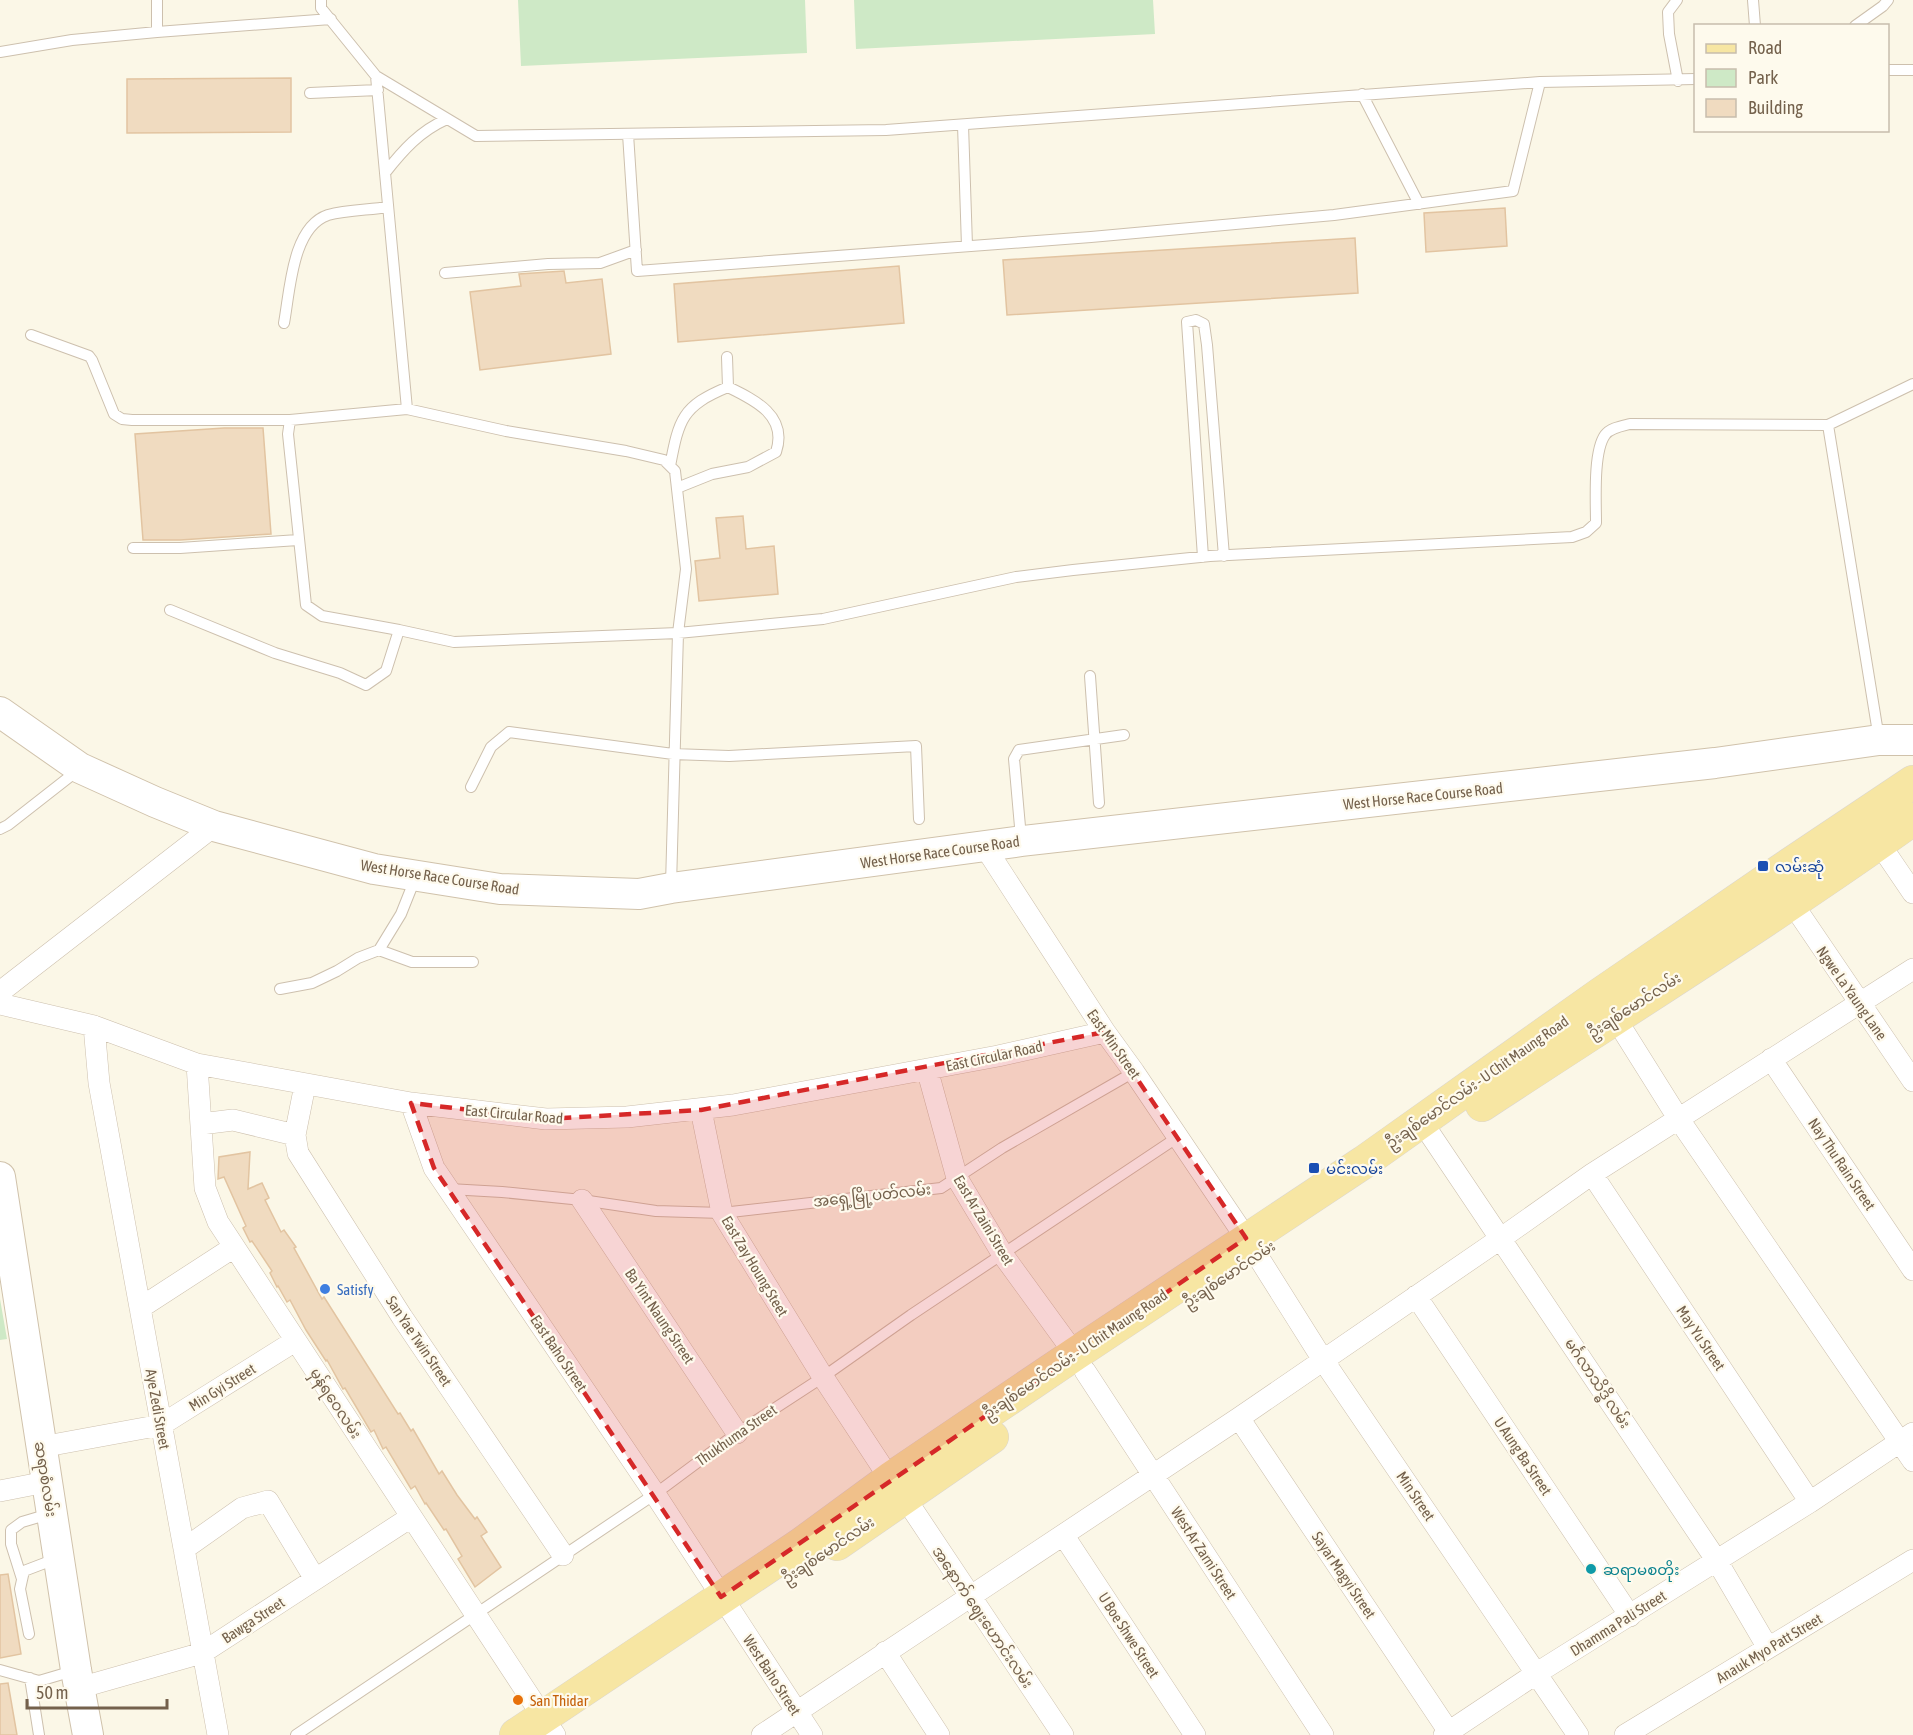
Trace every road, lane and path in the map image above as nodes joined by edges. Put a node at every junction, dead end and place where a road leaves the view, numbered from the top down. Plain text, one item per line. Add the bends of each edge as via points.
1 (157, 0) edge
2 (321, 0) edge
3 (1677, 0) edge
4 (1753, 0) edge
5 (1888, 0) edge
6 (330, 19) junction
7 (1755, 24) edge
8 (1858, 24) edge
9 (157, 32) junction
10 (0, 52) edge
11 (1889, 70) edge
12 (1913, 70) edge
13 (376, 76) junction
14 (1694, 79) edge
15 (1678, 81) junction
16 (1540, 82) junction
17 (378, 90) junction
18 (310, 93) dead end
19 (1362, 94) junction
20 (447, 119) junction
21 (963, 125) junction
22 (628, 134) junction
23 (385, 172) junction
24 (1419, 204) junction
25 (388, 207) junction
26 (967, 246) junction
27 (636, 250) junction
28 (445, 273) dead end
29 (284, 323) dead end
30 (31, 335) dead end
31 (727, 357) dead end
32 (1913, 384) edge
33 (728, 387) junction
34 (407, 409) junction
35 (290, 420) junction
36 (1828, 426) junction
37 (670, 466) junction
38 (677, 488) junction
39 (298, 540) junction
40 (133, 548) dead end
41 (1224, 556) junction
42 (1203, 557) junction
43 (170, 610) dead end
44 (399, 630) junction
45 (678, 633) junction
46 (1090, 676) dead end
47 (6, 726) edge
48 (1124, 735) dead end
49 (1094, 738) junction
50 (1879, 740) junction
51 (1913, 740) edge
52 (674, 754) junction
53 (80, 768) junction
54 (1913, 782) edge
55 (471, 787) dead end
56 (1099, 803) dead end
57 (919, 819) dead end
58 (1913, 819) edge
59 (214, 826) junction
60 (0, 829) edge
61 (1022, 841) junction
62 (1879, 843) junction
63 (985, 847) junction
64 (416, 876) junction
65 (671, 888) junction
66 (1913, 892) edge
67 (1792, 903) junction
68 (379, 950) junction
69 (473, 962) dead end
70 (1913, 969) edge
71 (280, 989) dead end
72 (0, 992) edge
73 (1860, 1003) junction
74 (0, 1004) edge
75 (1607, 1006) junction
76 (94, 1026) junction
77 (1105, 1032) junction
78 (1771, 1059) junction
79 (197, 1064) junction
80 (927, 1070) junction
81 (1134, 1072) junction
82 (1913, 1082) edge
83 (305, 1085) junction
84 (411, 1103) junction
85 (701, 1110) junction
86 (1678, 1118) junction
87 (201, 1124) junction
88 (1427, 1130) junction
89 (295, 1135) junction
90 (1178, 1137) junction
91 (1592, 1174) junction
92 (0, 1177) edge
93 (957, 1178) junction
94 (448, 1189) junction
95 (582, 1200) junction
96 (722, 1213) junction
97 (4, 1222) edge
98 (1500, 1239) junction
99 (234, 1247) junction
100 (1252, 1247) junction
101 (1003, 1255) junction
102 (1913, 1270) edge
103 (1416, 1296) junction
104 (140, 1308) junction
105 (295, 1341) junction
106 (1323, 1360) junction
107 (1080, 1363) junction
108 (823, 1377) junction
109 (1239, 1418) junction
110 (161, 1425) junction
111 (737, 1433) junction
112 (1906, 1437) edge
113 (41, 1447) junction
114 (1913, 1461) edge
115 (1153, 1475) junction
116 (46, 1482) junction
117 (897, 1489) junction
118 (0, 1491) edge
119 (655, 1494) junction
120 (1810, 1502) junction
121 (51, 1513) junction
122 (411, 1517) junction
123 (1064, 1536) junction
124 (184, 1549) junction
125 (562, 1555) junction
126 (58, 1558) junction
127 (1913, 1560) edge
128 (1717, 1561) junction
129 (22, 1579) junction
130 (315, 1580) junction
131 (969, 1596) junction
132 (727, 1605) junction
133 (475, 1615) junction
134 (1630, 1616) junction
135 (29, 1634) dead end
136 (1768, 1648) junction
137 (885, 1652) junction
138 (202, 1653) junction
139 (0, 1670) edge
140 (1537, 1673) junction
141 (30, 1678) junction
142 (78, 1679) junction
143 (796, 1711) junction
144 (550, 1730) edge
145 (1447, 1733) edge
146 (39, 1735) edge
147 (88, 1735) edge
148 (218, 1735) edge
149 (296, 1735) edge
150 (516, 1735) edge
151 (762, 1735) edge
152 (812, 1735) edge
153 (939, 1735) edge
154 (1063, 1735) edge
155 (1195, 1735) edge
156 (1323, 1735) edge
157 (1578, 1735) edge
158 (1625, 1735) edge

1 - 9 lane
2 - 6 lane via 321,8
3 - 15 lane via 1668,12
4 - 7 lane
5 - 8 lane
6 - 9 lane
6 - 13 lane
9 - 10 lane
11 - 12 lane
13 - 17 lane
13 - 20 lane
14 - 15 lane
15 - 16 lane
16 - 19 lane
16 - 24 lane via 1513,191
17 - 18 lane
17 - 23 lane
19 - 21 lane
19 - 24 lane
20 - 22 lane via 476,136
20 - 23 lane via 404,148
21 - 22 lane
21 - 26 lane
22 - 27 lane
23 - 25 lane
24 - 26 lane
25 - 29 lane via 327,216 309,228 299,245
25 - 34 lane
26 - 27 lane via 637,271
27 - 28 lane via 600,263
30 - 35 lane via 88,356 114,414 122,418
31 - 33 lane
32 - 36 lane
33 - 37 lane via 704,396 686,412 676,435
33 - 38 lane via 764,407 778,427 777,452 748,467 712,474
34 - 35 lane
34 - 37 lane via 506,431 626,450 664,460
35 - 39 lane
36 - 41 lane via 1630,424 1616,428 1606,433 1598,449 1596,523 1572,537
36 - 50 lane
37 - 38 lane via 675,471
38 - 45 lane via 686,569
39 - 40 lane
39 - 44 lane via 306,605 322,616
41 - 42 lane
41 - 42 lane via 1207,345 1204,324 1196,320 1187,322
42 - 45 lane via 1016,577 823,619
43 - 44 lane via 366,685 386,671
44 - 45 lane via 454,642
45 - 52 lane
46 - 49 lane
47 - 53 street, West Horse Race Course Road
48 - 49 lane
49 - 56 lane
49 - 61 lane via 1015,753
50 - 51 street, West Horse Race Course Road
50 - 61 street, West Horse Race Course Road via 1715,763
52 - 55 lane via 509,732 491,747
52 - 57 lane via 729,756 916,746
52 - 65 lane
53 - 59 street, West Horse Race Course Road
53 - 60 lane
54 - 75 main road
58 - 62 main road, ဦးချစ်မောင်လမ်း
59 - 64 street, West Horse Race Course Road via 374,869
59 - 72 street
61 - 63 street, West Horse Race Course Road
62 - 66 street
62 - 67 main road, ဦးချစ်မောင်လမ်း
63 - 65 street, West Horse Race Course Road
63 - 77 street, East Min Street
64 - 65 street, West Horse Race Course Road via 500,889 639,894
64 - 68 lane via 401,914
67 - 73 street, Ngwe La Yaung Lane
67 - 75 main road, ဦးချစ်မောင်လမ်း
68 - 69 lane via 412,962
68 - 71 lane via 312,983
70 - 73 street
73 - 78 street
73 - 82 street, Ngwe La Yaung Lane
74 - 76 street, East Circular Road
75 - 86 street
75 - 88 main road, ဦးချစ်မောင်လမ်း
76 - 79 street, East Circular Road
76 - 104 street, Aye Zedi Street via 99,1083
77 - 80 street, East Circular Road
77 - 81 street, East Min Street
78 - 86 street
78 - 102 street, Nay Thu Rain Street
79 - 83 street, East Circular Road
79 - 87 street, မှန်ရဝေလမ်း
80 - 85 street, East Circular Road
80 - 93 street, East Ar Zaini Street
81 - 90 street, East Min Street
81 - 93 lane, အရှေ့မြို့ပတ်လမ်း
83 - 84 street, East Circular Road
83 - 89 street, San Yae Twin Street
84 - 85 street, East Circular Road via 546,1119
84 - 94 street, East Baho Street via 434,1168
85 - 96 street, East Zay Houng Steet
86 - 91 street
86 - 112 street
87 - 89 street via 233,1120
87 - 99 street, မှန်ရဝေလမ်း via 205,1188 218,1222
88 - 98 street, မင်္ဂလာသိဒ္ဓိ လမ်း
88 - 100 main road, ဦးချစ်မောင်လမ်း
89 - 125 street, San Yae Twin Street via 298,1153 371,1269
90 - 100 street, East Min Street
90 - 101 lane, Thukhuma Street
91 - 98 street
91 - 120 street, May Yu Street
92 - 97 street, ဆရာစံလမ်း
93 - 96 lane, အရှေ့မြို့ပတ်လမ်း via 941,1188
93 - 101 street, East Ar Zaini Street
94 - 95 lane, အရှေ့မြို့ပတ်လမ်း
94 - 119 street, East Baho Street
95 - 96 lane, အရှေ့မြို့ပတ်လမ်း via 656,1211
95 - 111 street, Ba Yint Naung Street
96 - 108 street, East Zay Houng Steet
97 - 113 street, ဆရာစံလမ်း
98 - 103 street
98 - 128 street, မင်္ဂလာသိဒ္ဓိ လမ်း
99 - 104 street
99 - 105 street, မှန်ရဝေလမ်း
100 - 106 street, Min Street
100 - 107 main road, ဦးချစ်မောင်လမ်း
101 - 107 street, East Ar Zaini Street
101 - 108 lane, Thukhuma Street
103 - 106 street
103 - 134 street, U Aung Ba Street
104 - 110 street, Aye Zedi Street
105 - 110 street, Min Gyi Street
105 - 122 street, မှန်ရဝေလမ်း
106 - 109 street
106 - 140 street, Min Street
107 - 115 street, West Ar Zarni Street
107 - 117 main road, ဦးချစ်မောင်လမ်း
108 - 111 lane, Thukhuma Street
108 - 117 street, East Zay Houng Steet
109 - 115 street
109 - 145 street, Sayar Magyi Street
110 - 113 street, Min Gyi Street
110 - 124 street, Aye Zedi Street
111 - 119 lane, Thukhuma Street
112 - 114 street
112 - 120 street, Dhamma Pali Street
113 - 116 street, ဆရာစံလမ်း
115 - 123 street
115 - 156 street, West Ar Zarni Street
116 - 118 street
116 - 121 street, ဆရာစံလမ်း
117 - 131 street, အနောက် ဈေးဟောင်းလမ်း
117 - 132 main road, ဦးချစ်မောင်လမ်း
119 - 125 lane, Thukhuma Street
119 - 132 street, East Baho Street
120 - 128 street, Dhamma Pali Street
121 - 126 street, ဆရာစံလမ်း
121 - 129 lane via 22,1522 11,1530 11,1544
122 - 130 street, Bawga Street
122 - 133 street, မှန်ရဝေလမ်း
123 - 131 street
123 - 155 street, U Boe Shwe Street
124 - 130 street via 242,1508 268,1502
124 - 138 street, Aye Zedi Street
125 - 133 lane, Thukhuma Street
126 - 129 lane via 24,1571
126 - 142 street, ဆရာစံလမ်း
127 - 136 street, Anauk Myo Patt Street
128 - 134 street, Dhamma Pali Street
128 - 136 street, မင်္ဂလာသိဒ္ဓိ လမ်း
129 - 135 lane via 20,1589
130 - 138 street, Bawga Street
131 - 137 street
131 - 154 street, အနောက် ဈေးဟောင်းလမ်း
132 - 143 street, West Baho Street
132 - 144 main road, ဦးချစ်မောင်လမ်း
133 - 144 street, မှန်ရဝေလမ်း
133 - 149 lane, Thukhuma Street
134 - 140 street, Dhamma Pali Street
136 - 158 street, Anauk Myo Patt Street
137 - 143 street
137 - 153 street
138 - 142 street, Bawga Street
138 - 148 street, Aye Zedi Street
139 - 141 lane
140 - 145 street, Dhamma Pali Street
140 - 157 street, Min Street
141 - 142 lane
141 - 146 lane
142 - 147 street, ဆရာစံလမ်း
143 - 151 street
143 - 152 street, West Baho Street
144 - 150 main road, ဦးချစ်မောင်လမ်း

